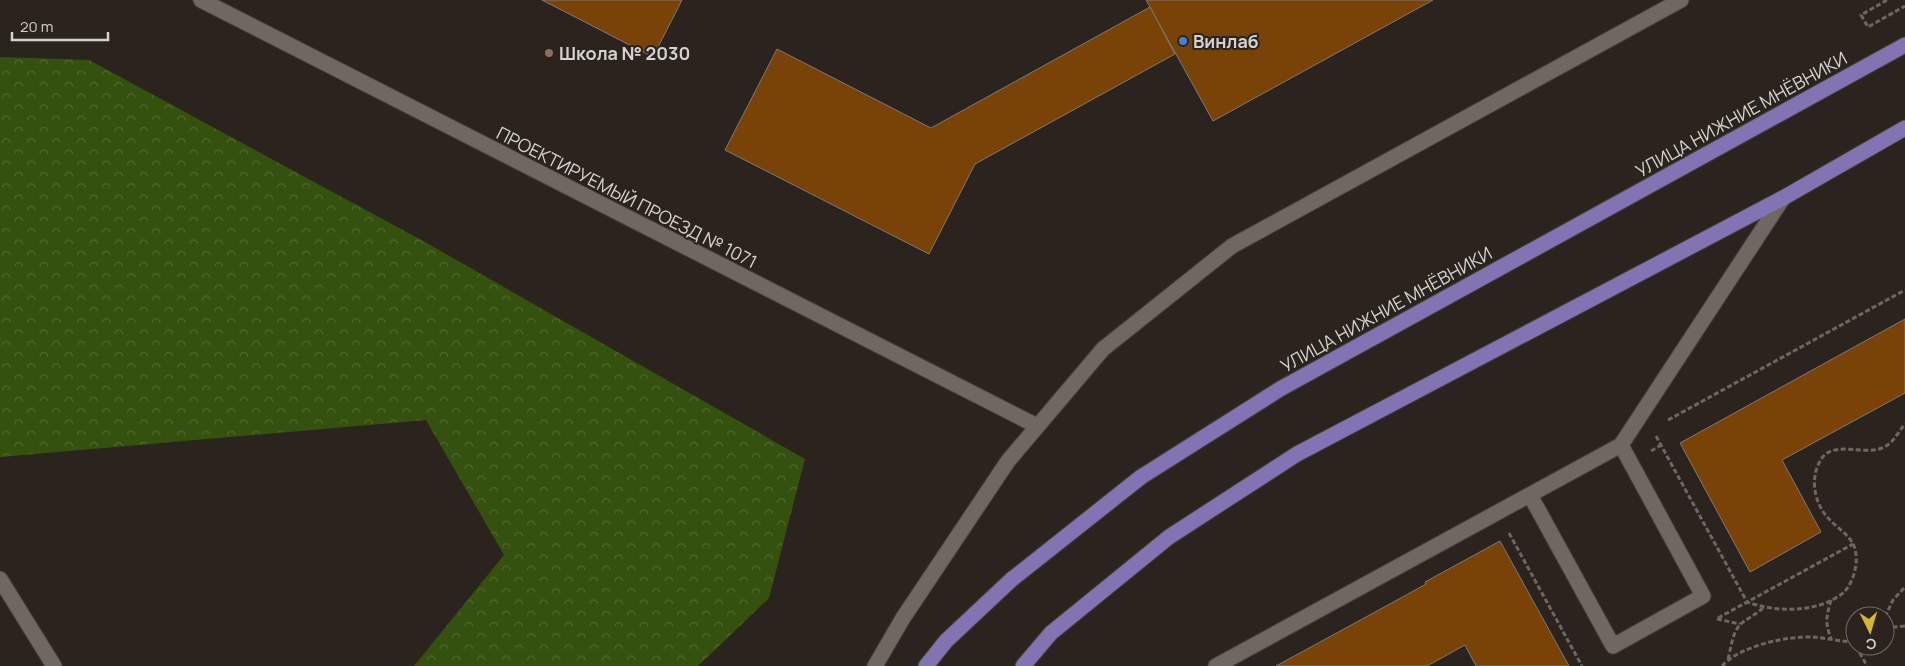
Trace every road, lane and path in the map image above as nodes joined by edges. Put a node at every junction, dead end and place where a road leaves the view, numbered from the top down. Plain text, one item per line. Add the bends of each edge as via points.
1 (201, 0) edge
2 (1681, 0) edge
3 (1887, 0) edge
4 (1905, 6) edge
5 (1905, 45) edge
6 (1905, 128) edge
7 (1783, 198) junction
8 (1905, 290) edge
9 (1661, 424) dead end
10 (1905, 424) edge
11 (1037, 426) junction
12 (1621, 445) junction
13 (1530, 495) junction
14 (1507, 529) dead end
15 (1853, 544) junction
16 (0, 579) edge
17 (1905, 587) edge
18 (1831, 600) junction
19 (1747, 602) junction
20 (1890, 606) edge
21 (1763, 608) junction
22 (1740, 624) junction
23 (1831, 639) junction
24 (1845, 642) edge
25 (1728, 660) junction
26 (54, 666) edge
27 (876, 666) edge
28 (926, 666) edge
29 (1023, 666) edge
30 (1216, 666) edge
31 (1582, 666) edge
32 (1722, 666) edge

1 - 11 street, ПРОЕКТИРУЕМЫЙ ПРОЕЗД № 1071
2 - 11 street via 1232,246 1103,349
3 - 4 path via 1861,15 1868,27
5 - 28 main road, УЛИЦА НИЖНИЕ МНЁВНИКИ via 1280,389 1174,456 1141,477 1011,580 946,641
6 - 7 main road
7 - 12 street
7 - 29 main road via 1298,454 1169,537 1051,633
8 - 9 path
10 - 15 path via 1883,448 1865,452 1846,448 1829,452 1819,462 1814,483 1818,502 1827,518
11 - 27 street via 1008,461 903,618
12 - 13 street
12 - 13 street via 1703,596 1662,619 1612,646
12 - 19 path via 1652,428
13 - 30 street
14 - 31 path
15 - 18 path via 1856,559 1854,575 1845,591
15 - 19 path
16 - 26 street
17 - 20 path
18 - 21 path via 1792,609
18 - 23 path via 1826,625
19 - 21 path
19 - 22 path via 1716,619
21 - 22 path
22 - 25 path
23 - 24 path
23 - 25 path via 1783,640 1754,647
25 - 32 path

